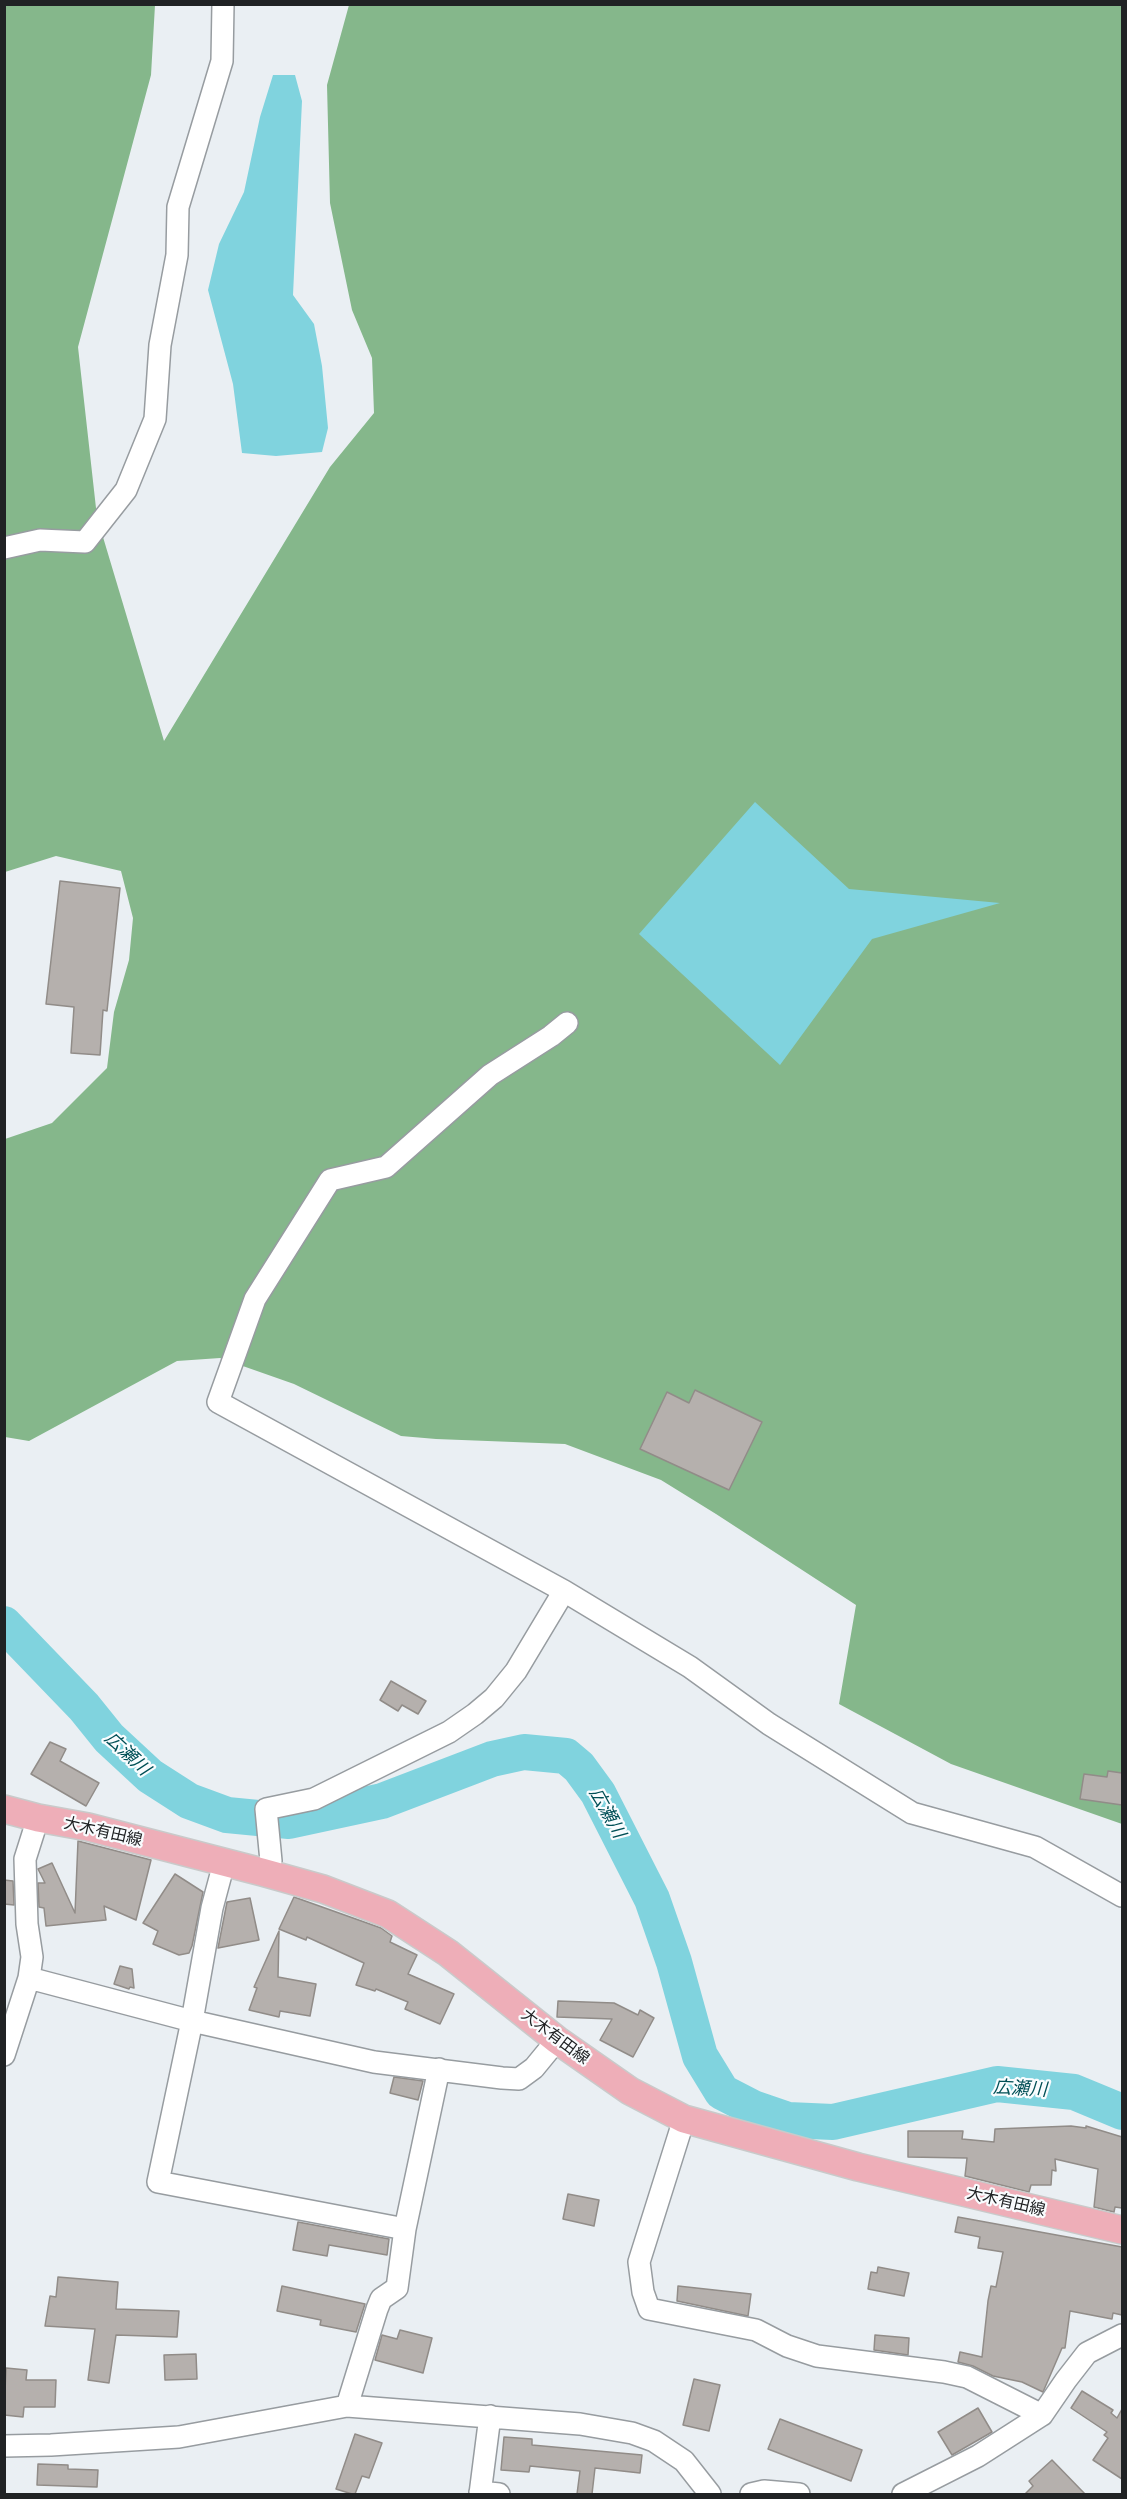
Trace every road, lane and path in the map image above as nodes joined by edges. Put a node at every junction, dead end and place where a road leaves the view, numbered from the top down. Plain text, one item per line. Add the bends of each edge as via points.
1 (223, 4) edge
2 (4, 548) edge
3 (567, 1023) dead end
4 (564, 1591) junction
5 (4, 1809) edge
6 (38, 1818) junction
7 (224, 1863) junction
8 (266, 1867) junction
9 (1122, 1896) edge
10 (29, 1978) junction
11 (192, 2020) junction
12 (557, 2040) junction
13 (4, 2055) edge
14 (439, 2069) junction
15 (684, 2119) junction
16 (405, 2229) junction
17 (1122, 2230) edge
18 (1122, 2335) edge
19 (347, 2406) junction
20 (1042, 2415) junction
21 (490, 2416) junction
22 (4, 2446) edge
23 (486, 2494) edge
24 (710, 2494) edge
25 (751, 2494) edge
26 (799, 2494) edge
27 (903, 2494) edge

1 - 2 street via 222,61 178,207 177,255 160,345 155,419 126,490 85,542 40,540
3 - 4 street via 490,1075 386,1167 330,1180 255,1299 218,1402
4 - 8 street via 516,1671 475,1714 448,1732 314,1799 266,1809
4 - 9 street via 690,1667 769,1724 912,1813 1035,1846
5 - 6 main road, 大木有田線
6 - 7 main road, 大木有田線 via 88,1827
6 - 10 street via 26,1859 32,1957
7 - 8 main road, 大木有田線
7 - 11 street
8 - 12 main road, 大木有田線 via 388,1914 448,1953
10 - 11 street
10 - 13 street
11 - 14 street via 374,2062
11 - 16 street via 158,2182
12 - 14 street via 534,2068 519,2079
12 - 15 main road, 大木有田線 via 630,2091
14 - 16 street
15 - 17 main road, 大木有田線 via 858,2167
15 - 20 street via 639,2262 649,2309 756,2330 817,2356 968,2377
16 - 19 street via 397,2288 381,2299 377,2308
18 - 20 street via 1087,2353
19 - 21 street
19 - 22 street via 179,2436
20 - 27 street via 978,2456
21 - 23 street
21 - 24 street via 580,2424 643,2437 684,2461
25 - 26 street

